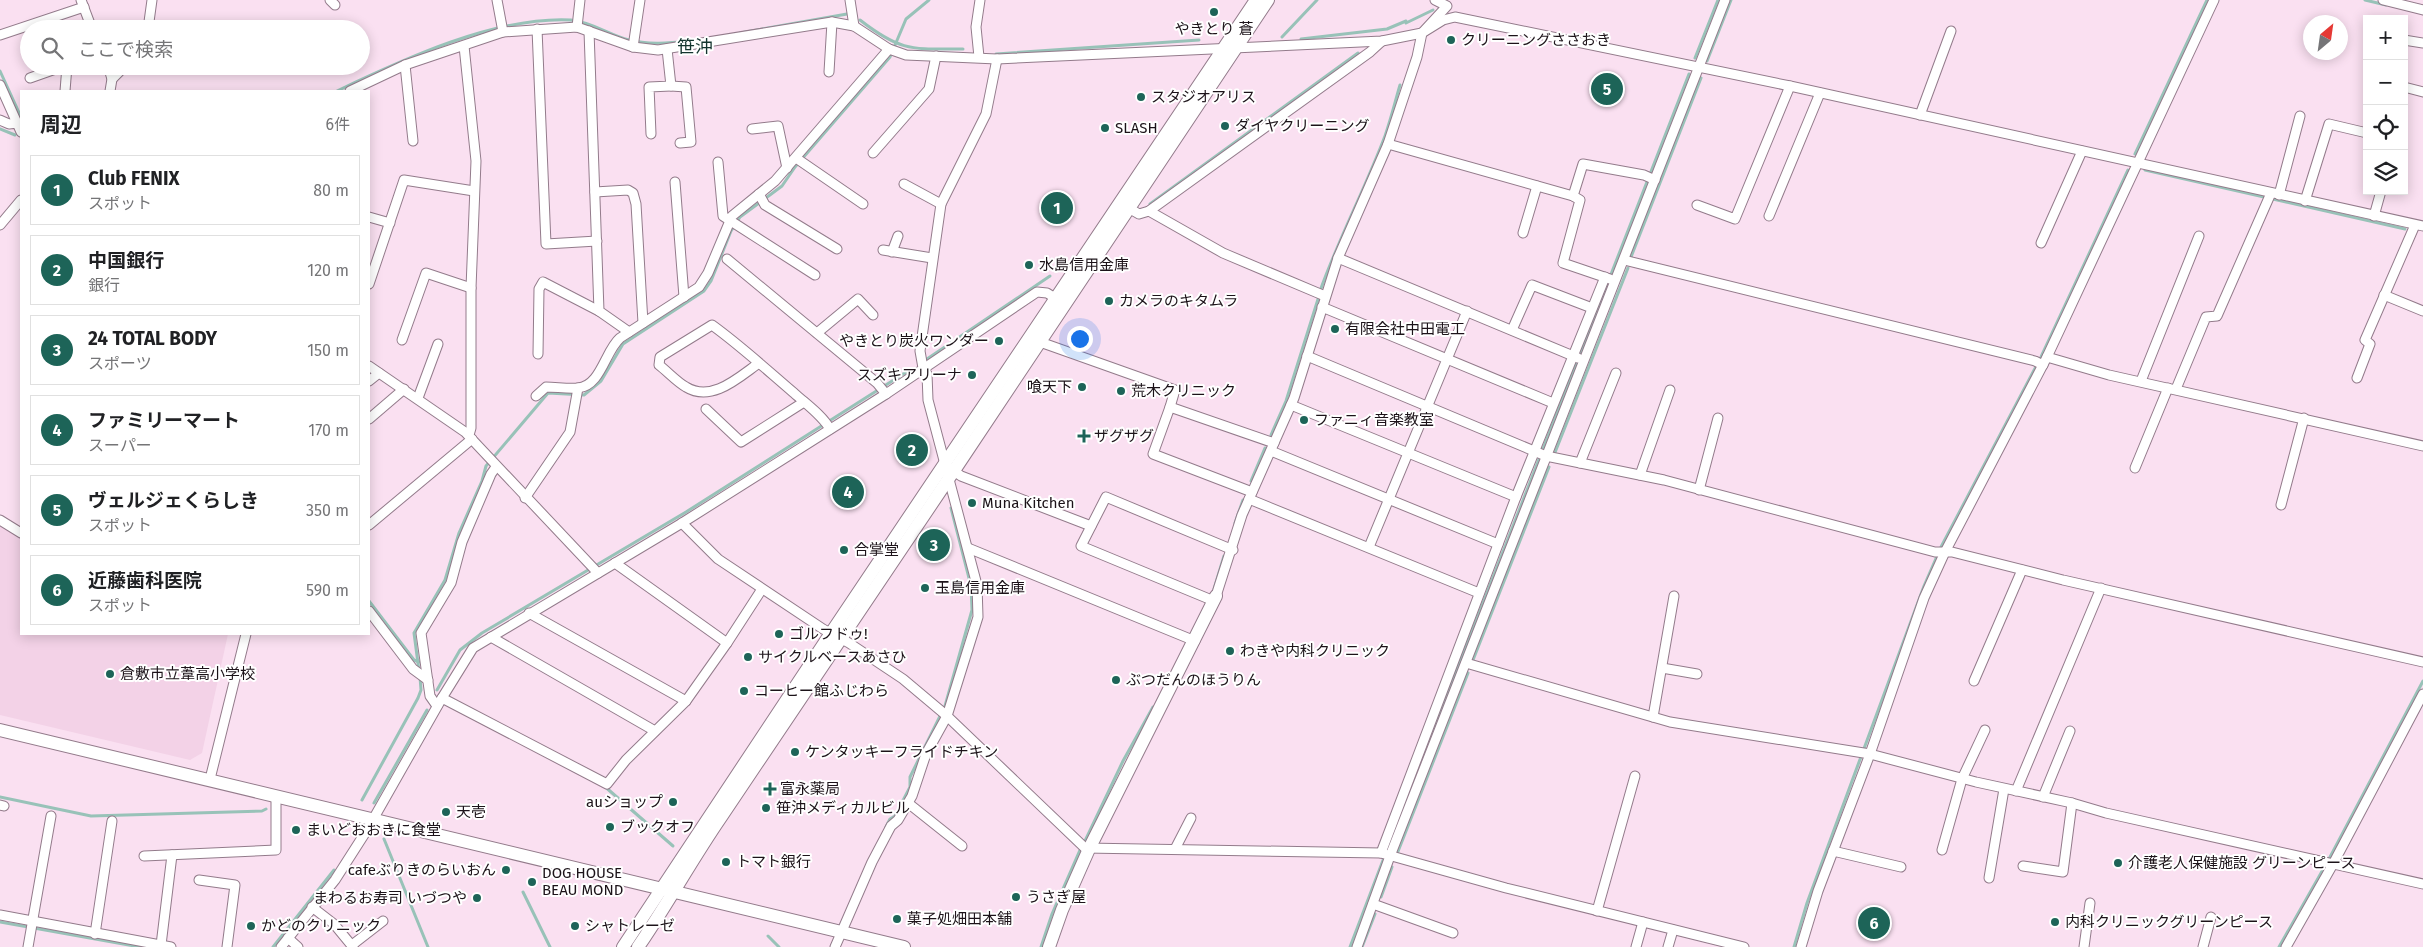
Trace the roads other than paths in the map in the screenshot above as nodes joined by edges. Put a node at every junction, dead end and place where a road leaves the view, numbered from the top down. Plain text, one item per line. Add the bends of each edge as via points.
1 (152, 0) edge
2 (497, 0) edge
3 (580, 0) edge
4 (640, 0) edge
5 (850, 0) edge
6 (980, 0) edge
7 (1256, 0) edge
8 (1268, 0) edge
9 (1436, 0) edge
10 (1725, 0) edge
11 (2214, 0) edge
12 (2383, 0) edge
13 (1449, 3) edge
14 (82, 4) edge
15 (2423, 10) edge
16 (1456, 17) junction
17 (40, 20) edge
18 (88, 20) edge
19 (149, 20) edge
20 (832, 22) junction
21 (577, 23) junction
22 (854, 26) junction
23 (20, 27) edge
24 (503, 29) junction
25 (537, 29) junction
26 (1951, 30) dead end
27 (589, 31) junction
28 (1422, 33) junction
29 (0, 35) edge
30 (1382, 41) junction
31 (2408, 41) edge
32 (633, 43) junction
33 (2423, 44) edge
34 (464, 46) junction
35 (1230, 48) junction
36 (667, 49) junction
37 (892, 50) junction
38 (936, 56) junction
39 (979, 57) junction
40 (997, 59) junction
41 (405, 65) junction
42 (1698, 67) junction
43 (829, 72) dead end
44 (39, 75) edge
45 (66, 75) edge
46 (111, 75) edge
47 (116, 75) edge
48 (30, 78) dead end
49 (112, 78) junction
50 (671, 86) junction
51 (1790, 86) junction
52 (2408, 88) edge
53 (1, 89) edge
54 (65, 90) edge
55 (110, 90) edge
56 (352, 90) edge
57 (2423, 92) edge
58 (1820, 93) junction
59 (1920, 115) junction
60 (2300, 116) dead end
61 (0, 120) edge
62 (19, 128) edge
63 (752, 129) dead end
64 (2363, 132) edge
65 (651, 134) dead end
66 (412, 142) dead end
67 (680, 143) dead end
68 (1388, 144) junction
69 (2082, 151) junction
70 (873, 153) dead end
71 (799, 161) junction
72 (718, 162) dead end
73 (2139, 163) junction
74 (787, 168) junction
75 (1650, 178) junction
76 (675, 182) dead end
77 (904, 184) dead end
78 (1537, 186) junction
79 (474, 192) junction
80 (595, 192) junction
81 (2380, 195) edge
82 (1573, 196) junction
83 (2272, 196) junction
84 (762, 199) junction
85 (20, 201) edge
86 (2305, 201) junction
87 (863, 204) dead end
88 (941, 204) junction
89 (1124, 205) junction
90 (1697, 205) dead end
91 (1149, 211) junction
92 (1770, 216) dead end
93 (2374, 216) junction
94 (370, 217) edge
95 (390, 223) junction
96 (733, 224) junction
97 (0, 225) edge
98 (2419, 225) edge
99 (1523, 233) dead end
100 (898, 236) dead end
101 (2200, 236) dead end
102 (597, 241) junction
103 (2041, 243) dead end
104 (837, 249) dead end
105 (932, 258) junction
106 (1338, 258) junction
107 (727, 259) dead end
108 (1624, 260) junction
109 (815, 275) dead end
110 (1610, 279) junction
111 (370, 281) edge
112 (471, 288) junction
113 (2384, 295) junction
114 (1325, 296) junction
115 (684, 297) junction
116 (1060, 301) junction
117 (1322, 307) junction
118 (1592, 308) junction
119 (599, 311) junction
120 (1467, 311) junction
121 (2423, 311) edge
122 (873, 315) dead end
123 (643, 323) junction
124 (1512, 330) junction
125 (629, 332) junction
126 (817, 333) junction
127 (402, 340) dead end
128 (1040, 342) junction
129 (438, 344) dead end
130 (538, 354) dead end
131 (1307, 356) junction
132 (1578, 358) junction
133 (1447, 359) junction
134 (2041, 362) junction
135 (759, 364) junction
136 (370, 367) edge
137 (923, 368) junction
138 (379, 372) junction
139 (1616, 373) dead end
140 (2357, 378) dead end
141 (370, 380) edge
142 (2141, 381) junction
143 (404, 389) junction
144 (2172, 389) junction
145 (883, 390) junction
146 (1670, 390) dead end
147 (577, 392) junction
148 (536, 396) dead end
149 (418, 398) junction
150 (804, 402) junction
151 (1553, 403) junction
152 (1291, 405) junction
153 (1428, 406) junction
154 (1170, 407) junction
155 (706, 409) dead end
156 (370, 418) edge
157 (1718, 418) dead end
158 (2304, 418) junction
159 (828, 425) junction
160 (471, 437) junction
161 (2423, 446) edge
162 (1272, 447) junction
163 (1540, 453) junction
164 (1409, 454) junction
165 (492, 462) junction
166 (1580, 463) junction
167 (2135, 468) dead end
168 (949, 471) junction
169 (1640, 475) junction
170 (1699, 490) junction
171 (1251, 495) junction
172 (1516, 497) junction
173 (525, 498) junction
174 (1389, 501) junction
175 (2281, 505) dead end
176 (0, 520) edge
177 (682, 523) junction
178 (370, 524) edge
179 (1092, 526) junction
180 (20, 532) edge
181 (1498, 544) junction
182 (1369, 547) junction
183 (968, 548) junction
184 (1233, 550) junction
185 (1940, 552) junction
186 (615, 563) junction
187 (594, 570) junction
188 (2022, 570) junction
189 (2101, 588) junction
190 (762, 589) junction
191 (1479, 593) junction
192 (1674, 596) dead end
193 (1215, 598) junction
194 (370, 612) edge
195 (529, 613) junction
196 (830, 633) junction
197 (246, 635) edge
198 (491, 637) junction
199 (842, 639) junction
200 (1195, 641) junction
201 (727, 644) junction
202 (2423, 662) edge
203 (1466, 663) junction
204 (1662, 668) junction
205 (1697, 674) dead end
206 (423, 676) junction
207 (1974, 681) dead end
208 (2423, 694) edge
209 (686, 701) junction
210 (439, 702) junction
211 (943, 713) junction
212 (1653, 717) junction
213 (0, 730) edge
214 (1985, 730) dead end
215 (655, 731) junction
216 (2070, 731) dead end
217 (1865, 753) junction
218 (1635, 776) dead end
219 (1962, 779) junction
220 (210, 780) junction
221 (2004, 788) junction
222 (2016, 791) junction
223 (276, 796) junction
224 (2043, 797) junction
225 (908, 803) junction
226 (2072, 803) junction
227 (51, 816) dead end
228 (1191, 818) dead end
229 (373, 819) junction
230 (112, 821) dead end
231 (962, 846) dead end
232 (1089, 849) junction
233 (1175, 849) junction
234 (1942, 850) dead end
235 (1832, 851) junction
236 (172, 855) junction
237 (1385, 855) junction
238 (144, 856) dead end
239 (2329, 863) junction
240 (2023, 866) dead end
241 (1901, 867) dead end
242 (1989, 878) dead end
243 (199, 880) dead end
244 (2423, 884) edge
245 (668, 890) junction
246 (2090, 903) dead end
247 (1374, 904) junction
248 (312, 908) junction
249 (1597, 911) junction
250 (0, 915) edge
251 (2212, 917) dead end
252 (384, 921) dead end
253 (1643, 922) junction
254 (32, 925) junction
255 (1673, 930) junction
256 (843, 932) junction
257 (1453, 932) dead end
258 (94, 934) junction
259 (288, 938) junction
260 (121, 943) edge
261 (161, 945) junction
262 (352, 946) edge
263 (28, 947) edge
264 (171, 947) edge
265 (227, 947) edge
266 (281, 947) edge
267 (298, 947) edge
268 (623, 947) edge
269 (638, 947) edge
270 (835, 947) edge
271 (904, 947) edge
272 (1049, 947) edge
273 (1358, 947) edge
274 (1636, 947) edge
275 (1668, 947) edge
276 (1744, 947) edge
277 (1801, 947) edge
278 (2084, 947) edge
279 (2203, 947) edge
280 (2286, 947) edge

1 - 19 street
2 - 24 street
3 - 21 street
4 - 32 street
5 - 22 street
6 - 39 street via 976,27
7 - 35 street
8 - 35 street
9 - 13 street
10 - 42 street
11 - 73 street
12 - 15 street
13 - 16 street
13 - 28 street
14 - 17 street
14 - 18 street
16 - 28 street via 1443,20
16 - 42 street
20 - 22 street
20 - 36 street
20 - 43 street
21 - 25 street
21 - 27 street
22 - 37 street
23 - 29 street
24 - 25 street
24 - 34 street
25 - 102 street via 546,244
26 - 59 street
27 - 32 street
27 - 80 street
28 - 30 street
28 - 68 street
30 - 35 street
30 - 91 street
31 - 33 street
32 - 36 street
34 - 41 street
34 - 79 street via 476,161
35 - 40 street
35 - 89 street
36 - 50 street
37 - 38 street
37 - 71 street
38 - 39 street
38 - 70 street via 930,89
39 - 40 street
40 - 88 street via 986,114
41 - 56 street
41 - 66 street
42 - 51 street
42 - 75 street
44 - 48 street
45 - 54 street
46 - 49 street
47 - 49 street
49 - 55 street
50 - 65 street via 649,88
50 - 67 street via 686,87 691,142
51 - 58 street
51 - 90 street via 1735,219
52 - 57 street
53 - 62 street
58 - 59 street
58 - 92 street
59 - 69 street
60 - 83 street
61 - 62 street
63 - 74 street via 778,126
64 - 86 street via 2329,124
68 - 78 street
68 - 106 street
69 - 73 street
69 - 103 street
71 - 74 street
71 - 87 street
72 - 96 street via 723,216
73 - 83 street
73 - 134 street
74 - 84 street
75 - 82 street via 1583,164
75 - 108 street
76 - 115 street
77 - 88 street
78 - 82 street
78 - 99 street
79 - 95 street via 404,180
79 - 112 street
80 - 102 street
80 - 123 street via 628,190 634,193
81 - 93 street
82 - 110 street via 1580,200 1563,264
83 - 86 street
83 - 144 street via 2218,316 2206,317
84 - 96 street via 732,216
84 - 104 street
85 - 97 street
86 - 93 street
88 - 105 street
89 - 91 street via 1139,214
89 - 116 street
91 - 114 street via 1223,252
93 - 98 street
94 - 95 street
95 - 111 street
96 - 109 street
96 - 115 street via 704,280
98 - 113 street
100 - 105 street via 888,251
101 - 142 street
102 - 119 street
105 - 137 street via 920,351
106 - 114 street
106 - 120 street
107 - 126 street
108 - 110 street
108 - 134 street
110 - 118 street
110 - 132 street
112 - 127 street via 426,273
112 - 160 street
113 - 121 street
113 - 140 street via 2366,340 2370,344
114 - 117 street
115 - 123 street
116 - 128 street
116 - 137 street via 1047,293 1036,292
116 - 168 street
117 - 131 street
117 - 133 street
118 - 124 street via 1532,285
118 - 132 street
119 - 125 street
119 - 130 street via 543,282 539,289
120 - 124 street
120 - 133 street
122 - 126 street via 858,299
123 - 125 street
124 - 132 street
125 - 147 street via 614,343 591,384
126 - 145 street
128 - 154 street via 1175,390
128 - 168 street
129 - 149 street
131 - 152 street
131 - 153 street
132 - 151 street
132 - 163 street
133 - 151 street
133 - 153 street
134 - 142 street
134 - 185 street
135 - 135 street via 716,392 701,392 687,388 660,364 660,358 712,325
135 - 150 street
136 - 138 street
137 - 145 street
137 - 168 street via 927,374 928,400
138 - 141 street
138 - 143 street
139 - 166 street
142 - 144 street
143 - 149 street
143 - 156 street
144 - 158 street
144 - 167 street
145 - 159 street
146 - 169 street
147 - 148 street via 546,387
147 - 173 street via 570,432
149 - 160 street
150 - 155 street via 742,442
150 - 159 street
151 - 163 street
152 - 162 street
152 - 164 street
153 - 163 street
153 - 164 street
154 - 162 street
154 - 171 street via 1154,454
157 - 170 street
158 - 161 street
158 - 175 street
159 - 177 street
160 - 165 street
160 - 178 street
162 - 171 street
162 - 174 street
163 - 166 street
163 - 172 street
163 - 203 street
164 - 172 street
164 - 174 street
165 - 173 street
165 - 206 street via 491,474 466,533 451,583 421,633
166 - 169 street
168 - 179 street
168 - 183 street
168 - 196 street
168 - 199 street
169 - 170 street
170 - 185 street
171 - 182 street
171 - 184 street via 1242,514
172 - 181 street
173 - 187 street
174 - 181 street
174 - 182 street
176 - 180 street
177 - 186 street
177 - 190 street via 718,559
179 - 184 street via 1106,496
179 - 193 street via 1081,546
181 - 191 street
182 - 191 street
183 - 200 street
183 - 211 street via 977,585 978,617
184 - 193 street
185 - 188 street via 1952,552
185 - 217 street
186 - 187 street
186 - 201 street
187 - 195 street
188 - 189 street
188 - 207 street
189 - 202 street
189 - 222 street
190 - 196 street
190 - 201 street
191 - 237 street
192 - 204 street
193 - 200 street
194 - 206 street
195 - 198 street
195 - 209 street
196 - 199 street
196 - 245 street
197 - 220 street
198 - 210 street via 473,648
198 - 215 street
199 - 211 street via 903,679
199 - 245 street
200 - 232 street
201 - 209 street
203 - 212 street
203 - 237 street
204 - 205 street
204 - 212 street
206 - 210 street via 430,696
208 - 239 street
209 - 215 street
210 - 215 street via 607,784
210 - 229 street
211 - 225 street
211 - 232 street via 1080,845
212 - 217 street
213 - 220 street
214 - 219 street
216 - 224 street
217 - 219 street
217 - 235 street
218 - 249 street
219 - 221 street
219 - 234 street
220 - 223 street
221 - 222 street
221 - 242 street
222 - 224 street
223 - 229 street
223 - 236 street via 276,850
224 - 226 street
225 - 231 street
225 - 256 street via 872,862
226 - 239 street
226 - 240 street via 2063,872
227 - 254 street
228 - 233 street
229 - 245 street
229 - 248 street via 335,880
230 - 258 street
232 - 233 street
232 - 272 street
233 - 237 street
235 - 241 street
235 - 277 street
236 - 238 street
236 - 261 street
237 - 247 street
237 - 249 street
239 - 244 street
239 - 280 street
243 - 265 street via 235,885
245 - 256 street
245 - 268 street
245 - 269 street
246 - 278 street
247 - 257 street
247 - 273 street
248 - 259 street
248 - 262 street via 334,924
249 - 253 street
250 - 254 street
251 - 279 street
252 - 262 street
253 - 255 street
253 - 274 street
254 - 258 street
254 - 263 street
255 - 275 street
255 - 276 street
256 - 270 street
256 - 271 street
258 - 260 street
259 - 266 street
259 - 267 street
260 - 261 street
261 - 264 street

